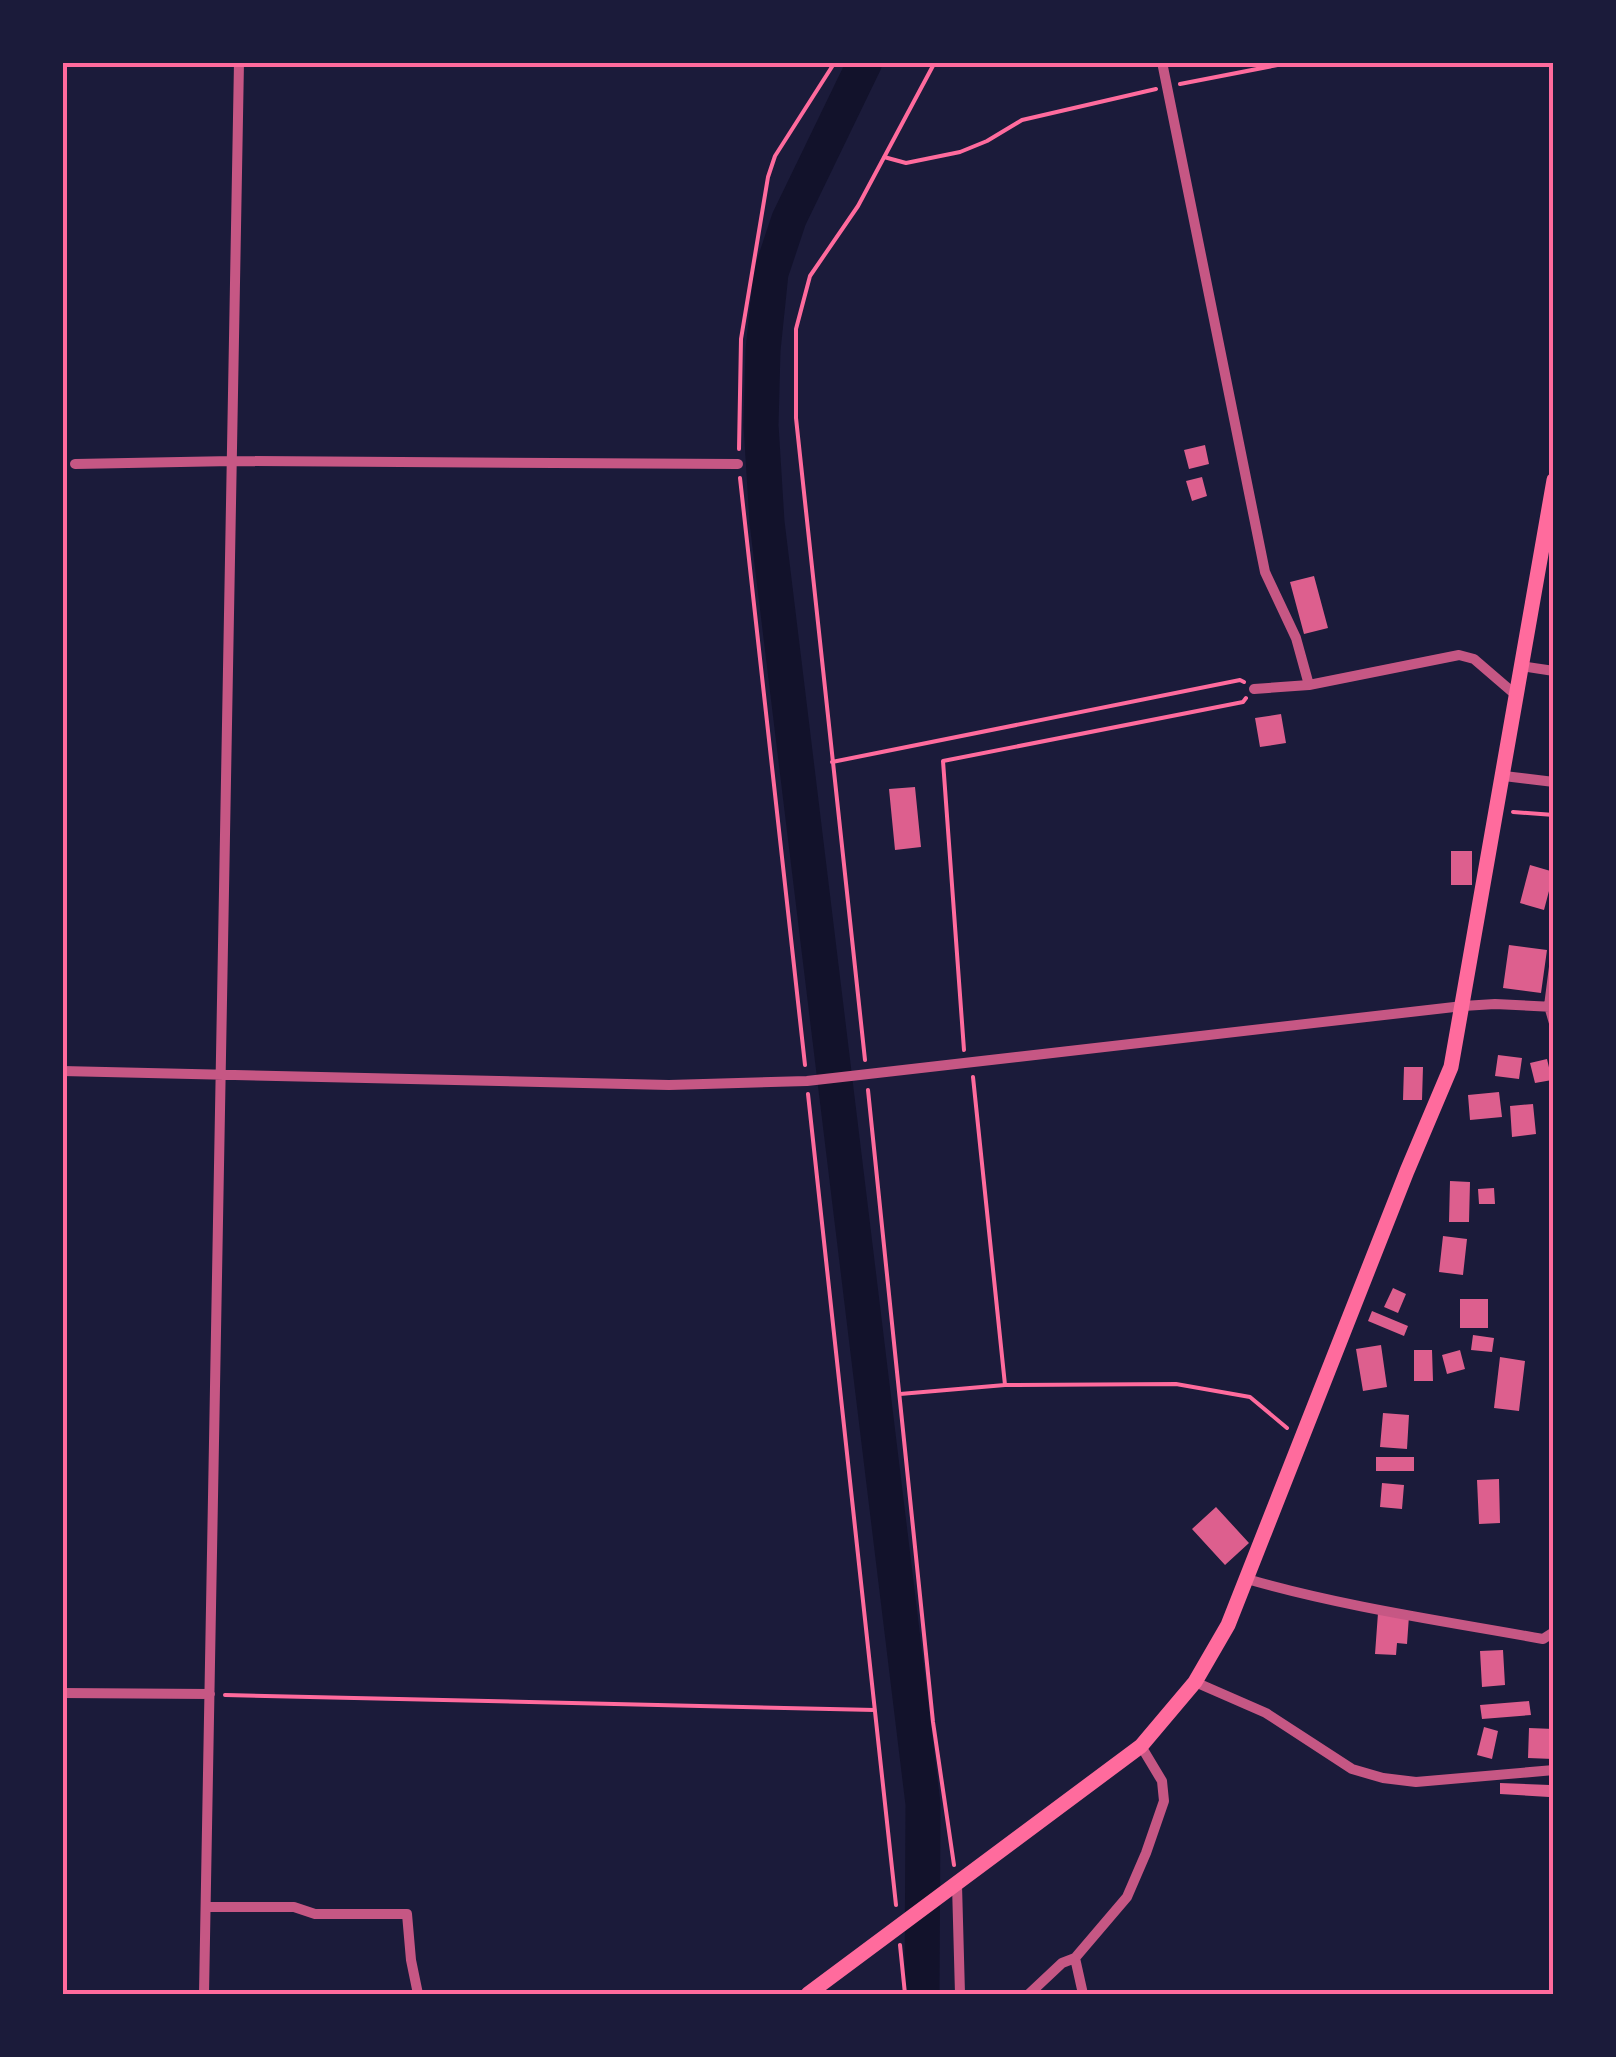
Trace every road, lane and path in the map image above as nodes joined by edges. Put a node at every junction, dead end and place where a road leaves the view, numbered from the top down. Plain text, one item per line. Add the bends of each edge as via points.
1 (238, 62) edge
2 (834, 62) edge
3 (935, 62) edge
4 (1162, 62) edge
5 (1293, 62) edge
6 (1167, 87) junction
7 (884, 158) junction
8 (233, 461) junction
9 (75, 464) dead end
10 (738, 464) junction
11 (1554, 480) edge
12 (1522, 666) junction
13 (1554, 671) edge
14 (1310, 685) junction
15 (1254, 688) junction
16 (1518, 696) junction
17 (832, 762) junction
18 (1504, 776) junction
19 (1554, 782) edge
20 (1497, 810) junction
21 (1554, 816) edge
22 (1554, 967) edge
23 (1463, 1006) junction
24 (1551, 1007) edge
25 (1554, 1023) edge
26 (968, 1064) junction
27 (62, 1071) edge
28 (867, 1074) junction
29 (222, 1076) junction
30 (806, 1080) junction
31 (1005, 1385) junction
32 (900, 1394) junction
33 (1298, 1450) junction
34 (1248, 1579) junction
35 (1554, 1632) edge
36 (1195, 1682) junction
37 (62, 1693) edge
38 (210, 1694) junction
39 (876, 1710) junction
40 (1141, 1746) junction
41 (1554, 1770) edge
42 (957, 1885) junction
43 (206, 1908) junction
44 (898, 1929) junction
45 (1075, 1958) junction
46 (204, 1994) edge
47 (418, 1994) edge
48 (808, 1994) edge
49 (905, 1994) edge
50 (960, 1994) edge
51 (1028, 1994) edge
52 (1083, 1994) edge

1 - 8 street
2 - 10 path via 768,177 740,339
3 - 7 path
4 - 6 street
5 - 6 path
6 - 7 path via 1022,120 960,152 906,163
6 - 14 street via 1266,572
7 - 17 path via 810,276 796,328 796,418
8 - 9 street
8 - 10 street
8 - 29 street
10 - 30 path
11 - 12 main road
12 - 13 street
12 - 16 main road
14 - 15 street
14 - 16 street via 1460,655
15 - 17 path via 1240,680
15 - 26 path via 1243,702 943,761
16 - 18 main road
17 - 28 path
18 - 19 street
18 - 20 main road
20 - 21 path
20 - 23 main road
22 - 24 street
23 - 24 street
23 - 26 street
23 - 33 main road via 1451,1068
24 - 25 street
26 - 28 street
26 - 31 path
27 - 29 street
28 - 30 street
28 - 32 path
29 - 30 street
29 - 38 street
30 - 39 path
31 - 32 path
31 - 33 path via 1176,1384 1250,1397 1290,1430
32 - 42 path via 933,1722
33 - 34 main road
34 - 35 street via 1458,1624 1543,1638
34 - 36 main road
36 - 40 main road
36 - 41 street via 1266,1713 1352,1769 1383,1778 1416,1782
37 - 38 street
38 - 39 path
38 - 43 street
39 - 44 path
40 - 42 main road
40 - 45 street via 1162,1781 1164,1801 1126,1897
42 - 44 main road
42 - 50 street
43 - 46 street
43 - 47 street via 407,1914
44 - 48 main road
44 - 49 path
45 - 51 street
45 - 52 street

